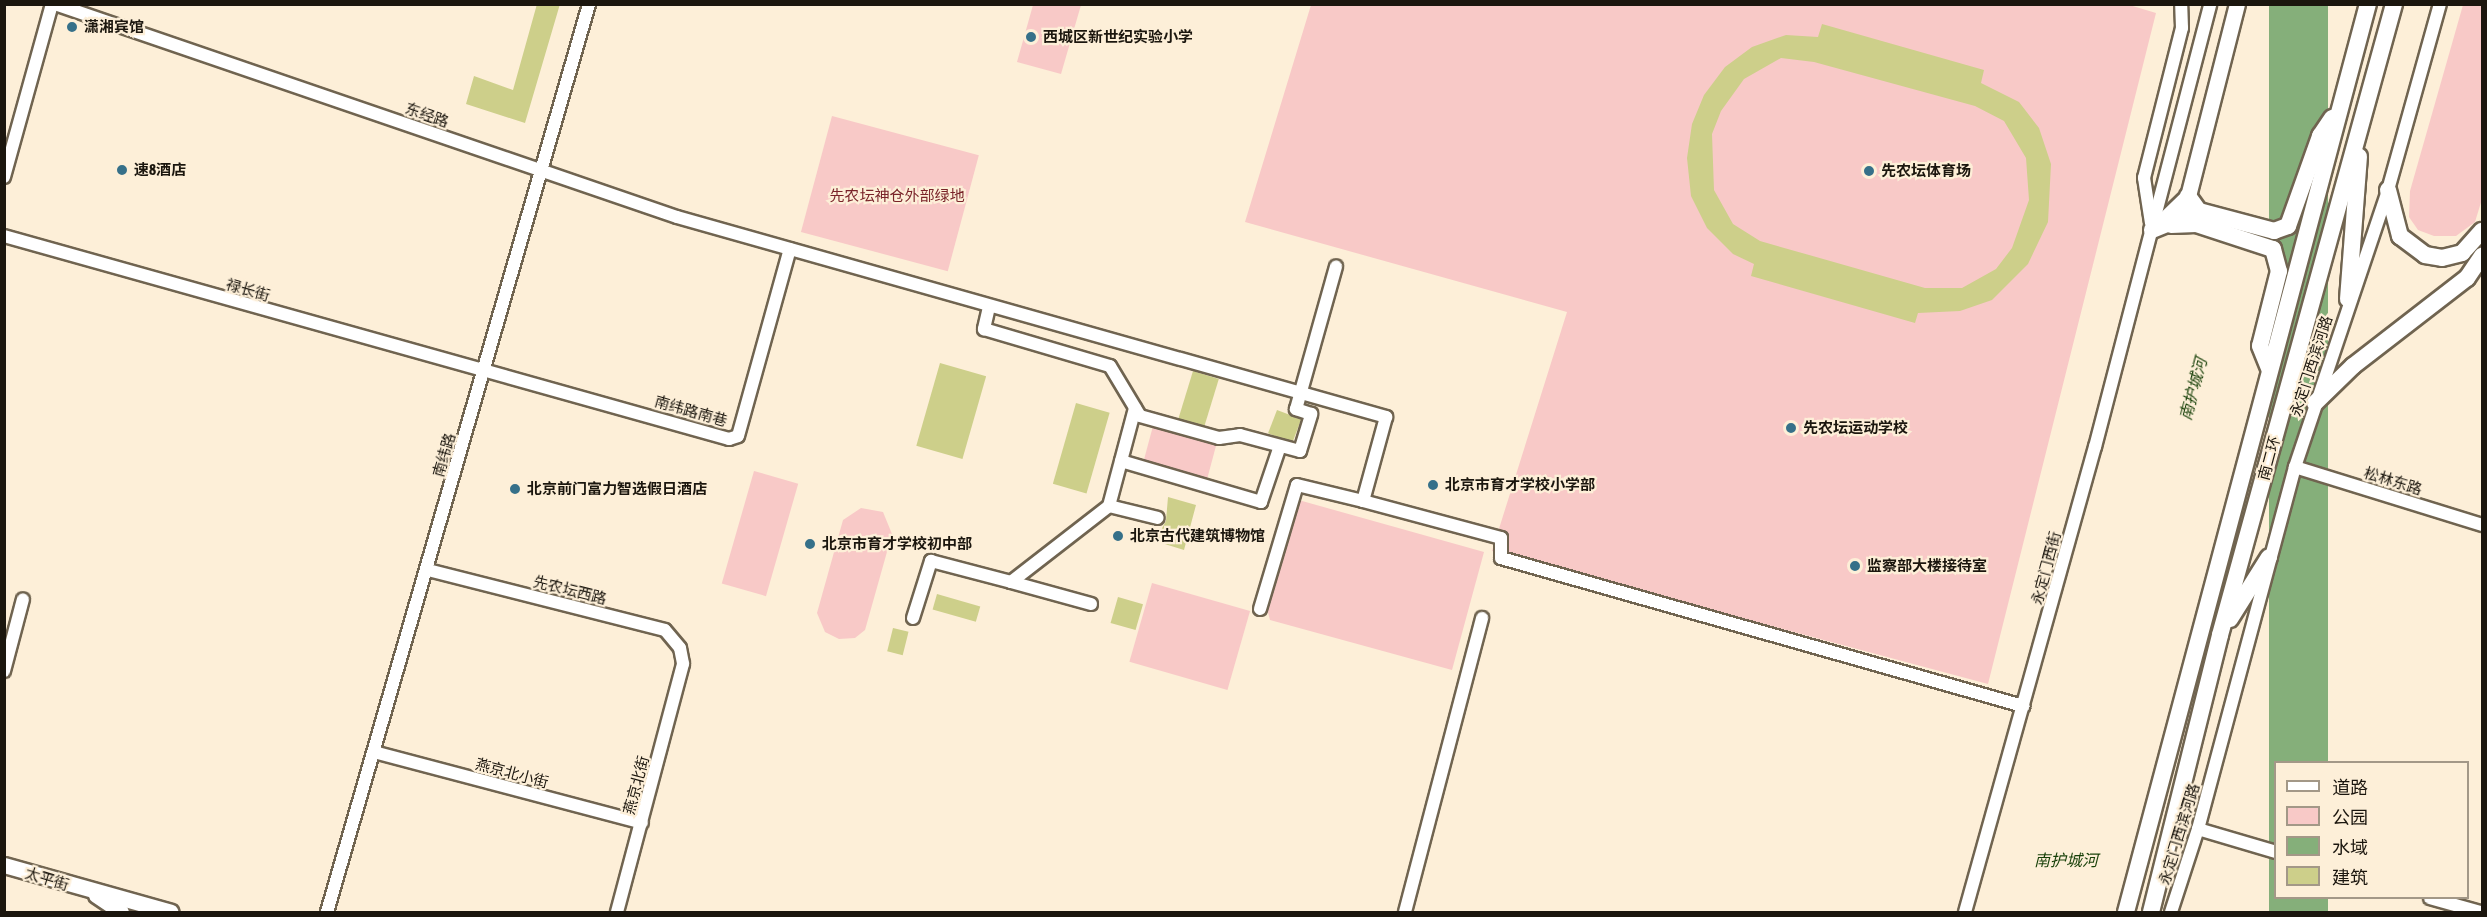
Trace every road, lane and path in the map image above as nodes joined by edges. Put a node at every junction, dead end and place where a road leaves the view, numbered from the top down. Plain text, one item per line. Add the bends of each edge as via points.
1 (53, 4) edge
2 (589, 4) edge
3 (2181, 4) edge
4 (2210, 4) edge
5 (2218, 4) edge
6 (2237, 4) edge
7 (2368, 4) edge
8 (2394, 4) edge
9 (2439, 4) edge
10 (2341, 108) junction
11 (2362, 118) junction
12 (541, 171) junction
13 (4, 177) edge
14 (2388, 190) junction
15 (2188, 196) junction
16 (2198, 218) junction
17 (2152, 230) junction
18 (2482, 231) edge
19 (4, 236) edge
20 (2272, 238) junction
21 (790, 249) junction
22 (2482, 256) edge
23 (1336, 267) dead end
24 (2348, 299) junction
25 (989, 307) junction
26 (2269, 368) junction
27 (484, 369) junction
28 (1300, 393) junction
29 (2314, 403) junction
30 (1135, 408) junction
31 (1280, 446) junction
32 (1121, 461) junction
33 (2295, 467) junction
34 (1363, 501) junction
35 (1108, 506) junction
36 (1158, 518) dead end
37 (2482, 525) edge
38 (2269, 557) junction
39 (428, 570) junction
40 (1011, 582) junction
41 (23, 599) dead end
42 (1091, 604) dead end
43 (1260, 609) dead end
44 (913, 618) dead end
45 (1482, 618) dead end
46 (2220, 635) junction
47 (683, 664) joint
48 (4, 671) edge
49 (2023, 706) junction
50 (374, 753) junction
51 (642, 822) junction
52 (2198, 829) junction
53 (2274, 851) edge
54 (4, 865) edge
55 (91, 892) junction
56 (2437, 899) edge
57 (121, 912) edge
58 (171, 912) edge
59 (327, 912) edge
60 (617, 912) edge
61 (1406, 912) edge
62 (1965, 912) edge
63 (2126, 912) edge
64 (2151, 912) edge
65 (2171, 912) edge
66 (2480, 912) edge

1 - 12 street, 东经路
1 - 13 street
2 - 12 street, 南纬路
3 - 17 street via 2182,28 2144,178
4 - 17 street
5 - 17 street via 2170,184
6 - 15 main road
7 - 10 highway, 南二环
8 - 11 highway, 南二环
9 - 14 street, 永定门西滨河路
10 - 20 highway via 2320,136 2293,219
10 - 26 highway, 南二环
11 - 24 highway
11 - 46 highway, 南二环
12 - 21 street, 东经路
12 - 27 street, 南纬路
14 - 18 highway via 2400,236 2425,255 2442,258 2462,253
14 - 24 street, 永定门西滨河路
15 - 16 highway
15 - 17 main road
16 - 17 highway via 2175,217
16 - 20 highway
17 - 49 street, 永定门西街
19 - 27 street, 禄长街
20 - 26 highway via 2279,271 2260,346
21 - 25 street, 东经路
21 - 27 street, 南纬路南巷 via 738,436 729,439
22 - 29 highway via 2467,278 2353,366
23 - 28 street
24 - 29 street, 永定门西滨河路
25 - 28 street, 东经路
25 - 30 street via 984,329 1110,366
26 - 63 highway, 南二环
27 - 39 street, 南纬路
28 - 31 street via 1296,409 1311,414 1300,452
28 - 34 street, 东经路 via 1386,417
29 - 33 street, 永定门西滨河路
30 - 31 street via 1140,416 1219,438 1240,435
30 - 32 street
31 - 32 street via 1261,502
32 - 35 street
33 - 37 street, 松林东路
33 - 38 street, 永定门西滨河路
34 - 43 street via 1298,485
34 - 49 street via 1501,538 1501,558
35 - 36 street
35 - 40 street
38 - 46 highway
38 - 52 street, 永定门西滨河路
39 - 47 street, 先农坛西路 via 665,630 680,648
39 - 50 street, 南纬路
40 - 42 street
40 - 44 street via 931,561
41 - 48 street
45 - 61 street
46 - 64 highway, 南二环
47 - 51 street, 燕京北街
49 - 62 street, 永定门西街
50 - 51 street, 燕京北小街
50 - 59 street, 南纬路
51 - 60 street, 燕京北街
52 - 53 street
52 - 65 street, 永定门西滨河路
54 - 55 main road, 太平街
55 - 57 main road, 太平街
55 - 58 main road, 太平街
56 - 66 street

